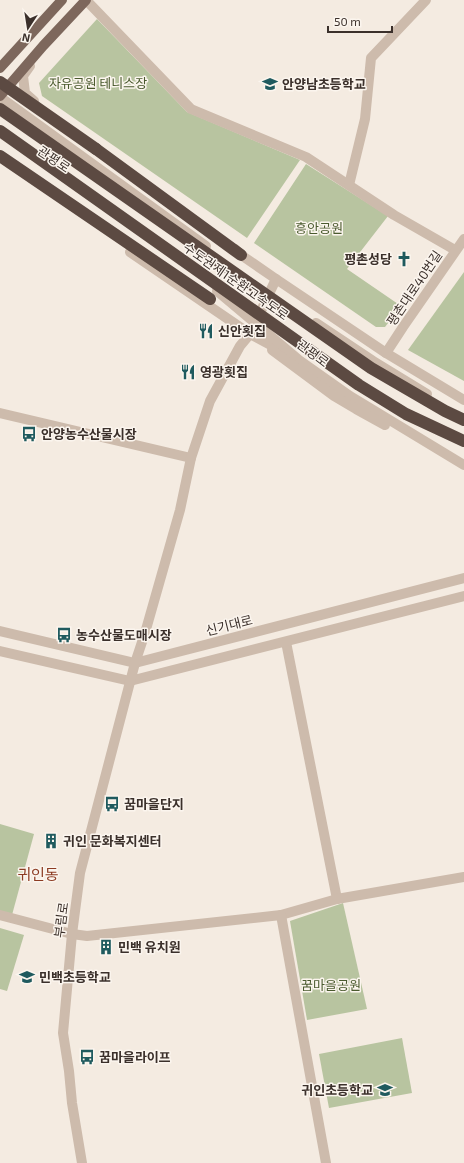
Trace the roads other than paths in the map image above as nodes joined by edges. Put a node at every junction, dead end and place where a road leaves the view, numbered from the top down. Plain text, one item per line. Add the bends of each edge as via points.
1 (62, 0) edge
2 (86, 0) edge
3 (426, 0) edge
4 (43, 46) junction
5 (0, 68) edge
6 (0, 82) edge
7 (0, 97) edge
8 (0, 109) edge
9 (0, 131) edge
10 (0, 138) edge
11 (0, 156) edge
12 (0, 162) edge
13 (349, 185) junction
14 (464, 238) edge
15 (455, 250) junction
16 (241, 255) junction
17 (276, 279) junction
18 (270, 290) junction
19 (300, 295) junction
20 (210, 299) joint
21 (255, 323) junction
22 (250, 334) junction
23 (336, 336) junction
24 (386, 354) junction
25 (299, 360) junction
26 (464, 400) edge
27 (0, 413) edge
28 (464, 414) edge
29 (464, 420) edge
30 (464, 441) edge
31 (191, 458) junction
32 (464, 465) edge
33 (464, 578) edge
34 (464, 596) edge
35 (0, 631) edge
36 (286, 642) junction
37 (0, 651) edge
38 (135, 663) junction
39 (130, 681) junction
40 (464, 877) edge
41 (337, 899) junction
42 (0, 915) edge
43 (281, 915) junction
44 (72, 934) junction
45 (82, 1163) edge
46 (326, 1163) edge

1 - 5 main road
2 - 4 main road
2 - 13 street via 191,109 306,157
3 - 13 street via 371,58 365,119
4 - 7 main road
4 - 16 street via 23,76 25,93 39,106 217,231
6 - 16 highway, bridge
7 - 18 street, 관평로
8 - 29 highway, 수도권제1순환고속도로, bridge via 371,368
9 - 30 highway, 수도권제1순환고속도로, bridge via 359,385 406,414
10 - 21 street, 관평로 via 195,272
11 - 20 highway
12 - 22 street
13 - 15 street via 394,215
14 - 15 street, 평촌대로40번길
15 - 24 street, 평촌대로40번길
16 - 17 street
17 - 18 street, 부림로
17 - 19 street
18 - 21 street, 부림로
18 - 23 street, 관평로
19 - 23 street
19 - 24 street
20 - 22 street
21 - 22 street, 부림로
21 - 25 street, 관평로
22 - 25 street
22 - 31 street, 부림로 via 240,346 210,401
22 - 32 street via 334,396
23 - 28 street, 관평로 via 373,362
24 - 26 street
25 - 32 street, 관평로 via 350,396
27 - 31 street
31 - 38 street, 부림로 via 180,510
33 - 38 street, 신기대로
34 - 36 street
35 - 38 street, 신기대로
36 - 39 street
36 - 41 street
37 - 39 street
38 - 39 street, 부림로
39 - 44 street, 부림로 via 80,873
40 - 41 street
41 - 43 street
42 - 44 street
43 - 44 street via 87,936
43 - 46 street
44 - 45 street, 부림로 via 63,1033

